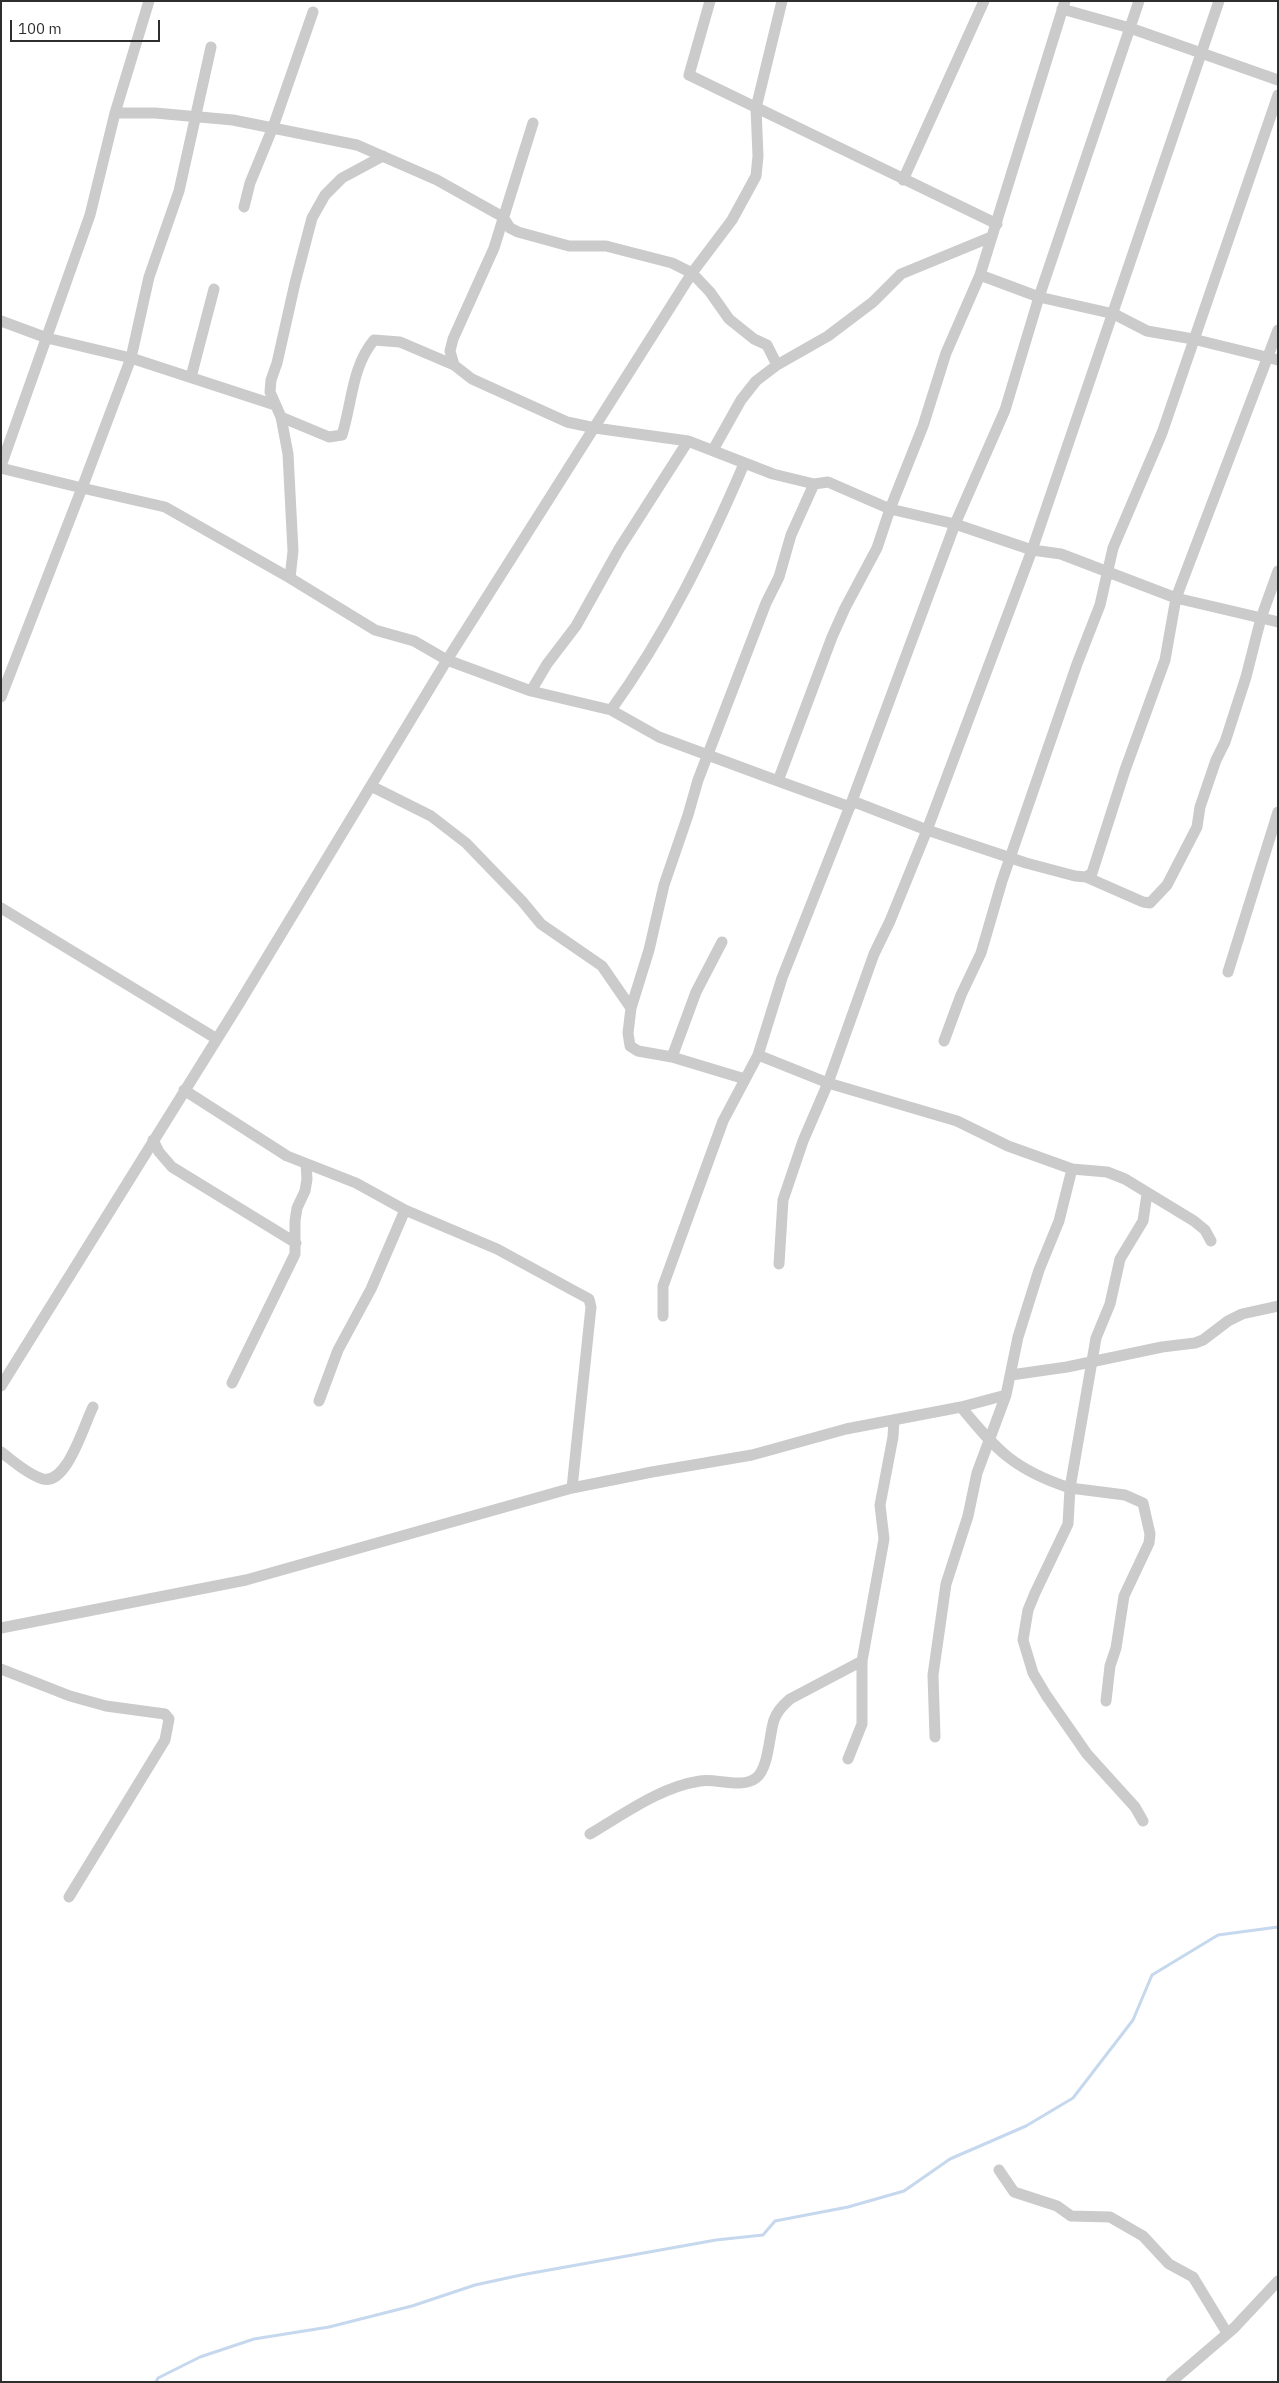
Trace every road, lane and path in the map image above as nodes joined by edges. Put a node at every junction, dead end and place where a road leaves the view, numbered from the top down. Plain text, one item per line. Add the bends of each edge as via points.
1 (149, 1) edge
2 (710, 1) edge
3 (782, 1) edge
4 (984, 1) edge
5 (1139, 1) edge
6 (1219, 1) edge
7 (1064, 5) edge
8 (314, 12) dead end
9 (1130, 28) junction
10 (212, 47) dead end
11 (1202, 54) junction
12 (1278, 80) edge
13 (1278, 95) edge
14 (756, 108) junction
15 (115, 113) junction
16 (197, 119) junction
17 (533, 123) dead end
18 (273, 127) junction
19 (383, 156) junction
20 (903, 180) junction
21 (244, 207) dead end
22 (503, 217) junction
23 (997, 224) junction
24 (991, 237) junction
25 (692, 273) junction
26 (980, 275) junction
27 (214, 289) dead end
28 (1039, 297) junction
29 (1114, 314) junction
30 (1, 321) edge
31 (1278, 330) edge
32 (47, 338) junction
33 (1193, 339) junction
34 (131, 358) junction
35 (1273, 359) edge
36 (454, 365) junction
37 (777, 365) junction
38 (190, 377) junction
39 (274, 405) junction
40 (282, 417) junction
41 (595, 428) junction
42 (688, 441) junction
43 (713, 450) junction
44 (744, 464) junction
45 (1, 467) edge
46 (814, 484) junction
47 (82, 488) junction
48 (890, 509) junction
49 (955, 524) junction
50 (1032, 550) junction
51 (1106, 570) junction
52 (1278, 571) edge
53 (290, 578) junction
54 (1176, 598) junction
55 (1261, 618) junction
56 (1278, 622) edge
57 (447, 660) junction
58 (531, 691) junction
59 (1, 697) edge
60 (611, 710) junction
61 (708, 754) junction
62 (778, 781) junction
63 (373, 787) junction
64 (851, 804) junction
65 (1278, 812) edge
66 (927, 830) junction
67 (1011, 857) junction
68 (1086, 877) junction
69 (1, 908) edge
70 (722, 942) dead end
71 (1228, 972) dead end
72 (631, 1008) junction
73 (217, 1039) junction
74 (944, 1041) dead end
75 (758, 1055) junction
76 (672, 1057) junction
77 (744, 1079) junction
78 (828, 1083) junction
79 (184, 1090) junction
80 (153, 1140) junction
81 (306, 1164) junction
82 (1072, 1169) junction
83 (1147, 1194) junction
84 (405, 1210) junction
85 (1211, 1241) dead end
86 (296, 1243) junction
87 (779, 1264) dead end
88 (1278, 1306) edge
89 (663, 1316) dead end
90 (1092, 1362) junction
91 (1011, 1375) junction
92 (232, 1383) dead end
93 (1, 1386) edge
94 (1006, 1395) junction
95 (319, 1401) dead end
96 (93, 1407) dead end
97 (961, 1407) junction
98 (894, 1420) junction
99 (989, 1441) junction
100 (1, 1452) edge
101 (572, 1488) junction
102 (1070, 1488) junction
103 (1, 1628) edge
104 (862, 1661) junction
105 (1, 1669) edge
106 (1106, 1701) dead end
107 (935, 1737) dead end
108 (848, 1759) dead end
109 (1143, 1821) dead end
110 (590, 1834) dead end
111 (69, 1897) dead end
112 (999, 2170) dead end
113 (1278, 2281) edge
114 (1227, 2333) junction
115 (1171, 2382) edge

1 - 15 street
2 - 14 street via 689,75
3 - 14 street
4 - 20 street
5 - 9 street
6 - 11 street
7 - 9 street
7 - 23 street
8 - 18 street
9 - 11 street
9 - 28 street
10 - 16 street
11 - 12 street
11 - 29 street
13 - 33 street
14 - 20 street
14 - 25 street via 756,176 732,220
15 - 16 street
15 - 32 street via 90,215
16 - 18 street via 234,120
16 - 34 street via 179,191 149,277
17 - 22 street
18 - 19 street via 357,145
18 - 21 street via 250,183
19 - 22 street via 437,180
19 - 39 street via 342,178 325,195 312,218 271,380
20 - 23 street
22 - 25 street via 510,228 545,240 569,246 606,246 672,263
22 - 36 street via 494,248 453,339 450,351
23 - 24 street
24 - 26 street
24 - 37 street via 901,274 872,302 828,336
25 - 37 street via 729,319 767,345
25 - 41 street
26 - 28 street
26 - 48 street via 946,353 923,426
27 - 38 street
28 - 29 street
28 - 49 street via 1005,410
29 - 33 street via 1147,331
29 - 50 street
30 - 32 street
31 - 35 street
32 - 34 street
32 - 45 street
33 - 35 street
33 - 51 street via 1162,433
34 - 38 street
34 - 47 street
35 - 54 street
36 - 40 street via 400,342 374,340 360,362 342,435 329,437
36 - 41 street via 472,378 567,422
37 - 43 street via 756,381 741,400
38 - 39 street
39 - 40 street
40 - 53 street via 288,454 293,551
41 - 42 street
41 - 57 street
42 - 43 street
42 - 58 street via 619,549 576,626
43 - 44 street
44 - 46 street
44 - 60 street via 694,573 644,664
45 - 47 street
46 - 48 street via 828,482
46 - 61 street via 791,535 779,577
47 - 53 street via 165,507
47 - 59 street
48 - 49 street
48 - 62 street via 878,548 832,637
49 - 50 street
49 - 64 street
50 - 51 street via 1060,554
50 - 66 street
51 - 54 street
51 - 67 street via 1100,605
52 - 55 street
53 - 57 street via 375,630 414,641
54 - 55 street
54 - 68 street via 1165,660 1092,873
55 - 56 street
55 - 68 street via 1246,677 1200,807 1197,827 1167,885 1150,903
57 - 58 street
57 - 63 street
58 - 60 street
60 - 61 street via 659,737
61 - 62 street
61 - 72 street via 664,884
62 - 64 street
63 - 72 street via 431,816 466,844 541,924 602,966
63 - 73 street
64 - 66 street
64 - 75 street via 782,978
65 - 71 street
66 - 67 street
66 - 78 street via 874,954
67 - 68 street
67 - 74 street via 980,953
69 - 73 street
70 - 76 street via 696,992
72 - 76 street via 630,1046 638,1051
73 - 79 street
75 - 77 street
75 - 78 street
76 - 77 street
77 - 89 street via 724,1121 664,1286
78 - 82 street via 957,1121 1008,1146
78 - 87 street via 782,1200
79 - 80 street
79 - 81 street via 287,1156
80 - 86 street via 172,1167
80 - 93 street
81 - 84 street via 356,1182
81 - 86 street via 305,1191 295,1221
82 - 83 street via 1107,1172 1125,1179
82 - 91 street via 1059,1220 1018,1337
83 - 85 street via 1194,1221 1205,1230
83 - 90 street via 1143,1221 1120,1259
84 - 95 street via 371,1289 338,1350
84 - 101 street via 497,1249 589,1299 591,1307
86 - 92 street via 290,1269
88 - 90 street via 1242,1314 1196,1343
90 - 91 street
90 - 102 street
91 - 94 street
94 - 97 street
94 - 99 street
96 - 100 street via 73,1455 61,1473 50,1480 41,1479
97 - 98 street
97 - 99 street
98 - 101 street via 846,1429 752,1455
98 - 104 street via 880,1505 884,1539
99 - 102 street via 1034,1475
99 - 107 street via 946,1584 933,1675
101 - 103 street via 246,1580
102 - 106 street via 1136,1498 1143,1502 1150,1534 1149,1543 1124,1596
102 - 109 street via 1068,1524 1034,1593 1023,1640 1034,1673 1046,1695 1087,1754 1135,1807
104 - 108 street via 862,1724
104 - 110 street via 790,1699 780,1708 762,1769 756,1778 745,1782 701,1780 674,1787
105 - 111 street via 70,1696 106,1706 165,1714 169,1719 165,1740
112 - 114 street via 1014,2192 1057,2206 1071,2216 1110,2216 1143,2236 1169,2264 1193,2277
113 - 114 street
114 - 115 street

